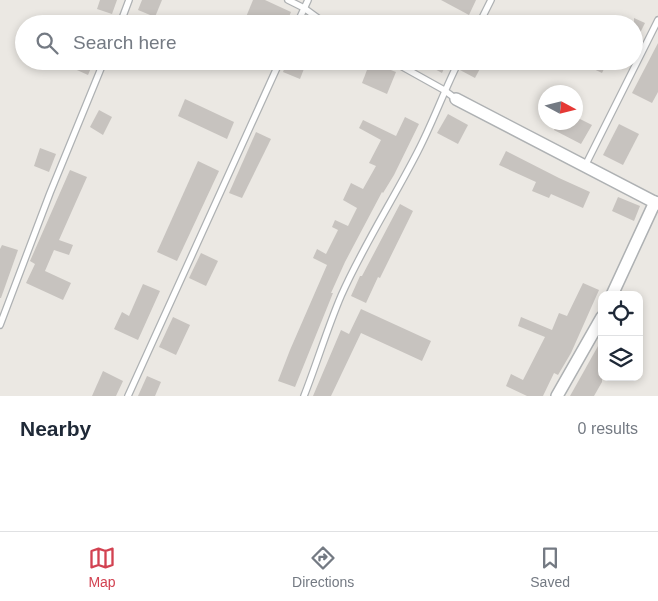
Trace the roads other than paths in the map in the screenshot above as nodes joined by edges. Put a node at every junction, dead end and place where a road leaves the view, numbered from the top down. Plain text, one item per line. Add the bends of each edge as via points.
1 (129, 0) edge
2 (288, 0) edge
3 (308, 0) edge
4 (491, 0) edge
5 (304, 8) junction
6 (123, 15) edge
7 (301, 15) edge
8 (314, 15) edge
9 (484, 15) edge
10 (658, 20) edge
11 (643, 50) edge
12 (100, 70) edge
13 (276, 70) edge
14 (408, 70) edge
15 (454, 70) edge
16 (633, 70) edge
17 (444, 90) junction
18 (456, 99) joint
19 (585, 166) junction
20 (657, 203) edge
21 (614, 291) edge
22 (598, 324) edge
23 (0, 326) edge
24 (128, 396) edge
25 (304, 396) edge
26 (557, 396) edge

1 - 6 lane
2 - 5 lane
3 - 5 lane
4 - 9 lane
5 - 7 lane
5 - 8 lane
10 - 11 lane
12 - 23 lane
13 - 24 lane
14 - 17 lane
15 - 17 lane
16 - 19 lane
17 - 18 lane
17 - 25 lane via 418,152 351,274 327,329
18 - 19 street
19 - 20 street
20 - 21 street
22 - 26 street

